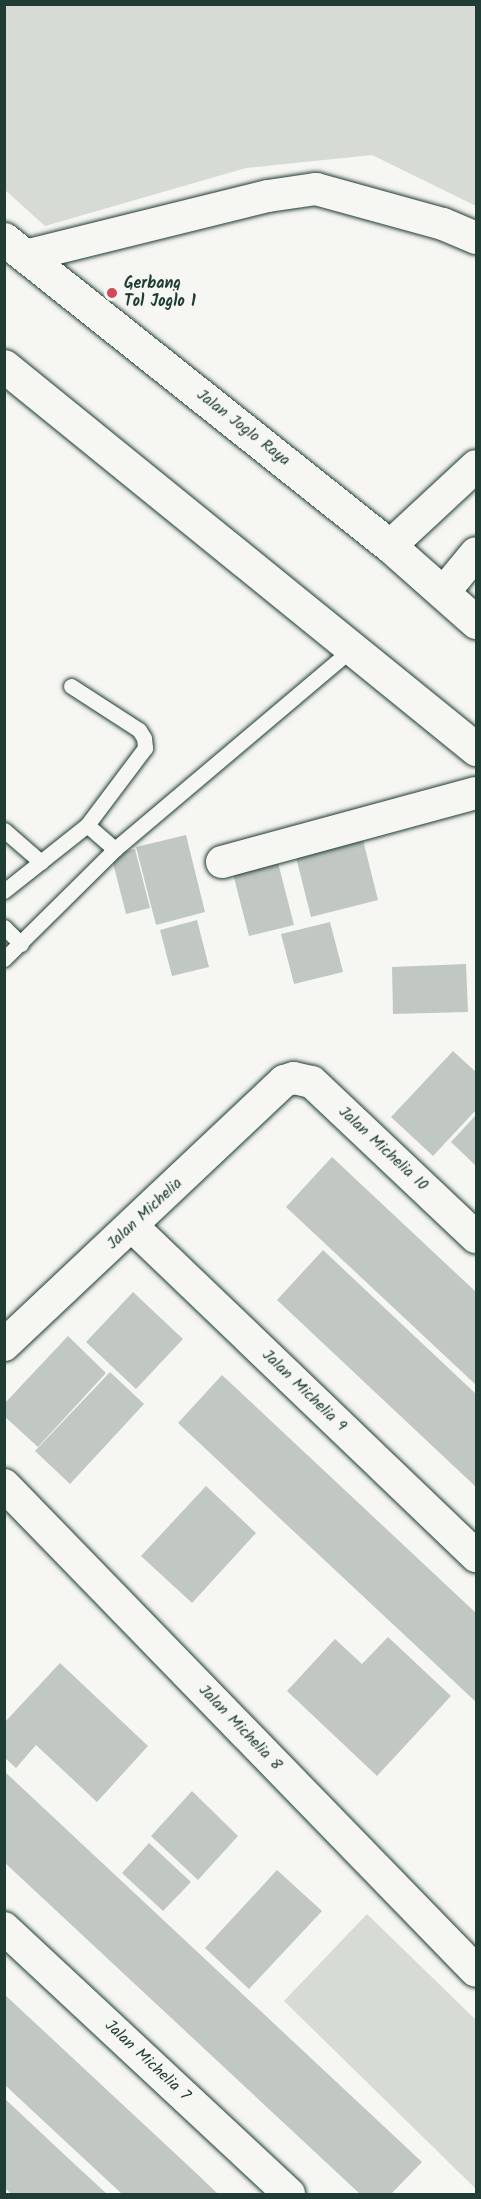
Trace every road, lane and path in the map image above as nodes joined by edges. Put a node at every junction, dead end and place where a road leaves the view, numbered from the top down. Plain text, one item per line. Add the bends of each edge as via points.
1 (477, 238) edge
2 (15, 247) edge
3 (4, 366) edge
4 (477, 466) edge
5 (390, 546) junction
6 (477, 553) edge
7 (444, 592) junction
8 (477, 622) edge
9 (353, 648) junction
10 (71, 686) dead end
11 (477, 748) edge
12 (477, 793) edge
13 (87, 825) junction
14 (4, 830) edge
15 (115, 849) junction
16 (41, 862) junction
17 (222, 862) dead end
18 (4, 891) edge
19 (4, 927) edge
20 (21, 944) junction
21 (4, 959) edge
22 (284, 1081) joint
23 (132, 1226) junction
24 (477, 1237) edge
25 (4, 1345) edge
26 (4, 1485) edge
27 (477, 1556) edge
28 (4, 1928) edge
29 (477, 1971) edge
30 (289, 2194) edge

1 - 2 street via 432,221 316,189
2 - 5 main road, Jalan Joglo Raya
3 - 9 main road
4 - 5 street
5 - 7 main road, Jalan Joglo Raya
6 - 7 street
7 - 8 main road, Jalan Joglo Raya
9 - 11 main road
9 - 15 lane
10 - 13 lane via 139,730 145,748
12 - 17 street
13 - 15 lane
13 - 16 lane
14 - 16 lane
15 - 20 lane
16 - 18 lane
19 - 20 lane
20 - 21 lane
22 - 23 street, Jalan Michelia
22 - 24 street, Jalan Michelia 10 via 294,1078 312,1082
23 - 25 street, Jalan Michelia
23 - 27 street, Jalan Michelia 9
26 - 29 street, Jalan Michelia 8
28 - 30 street, Jalan Michelia 7

